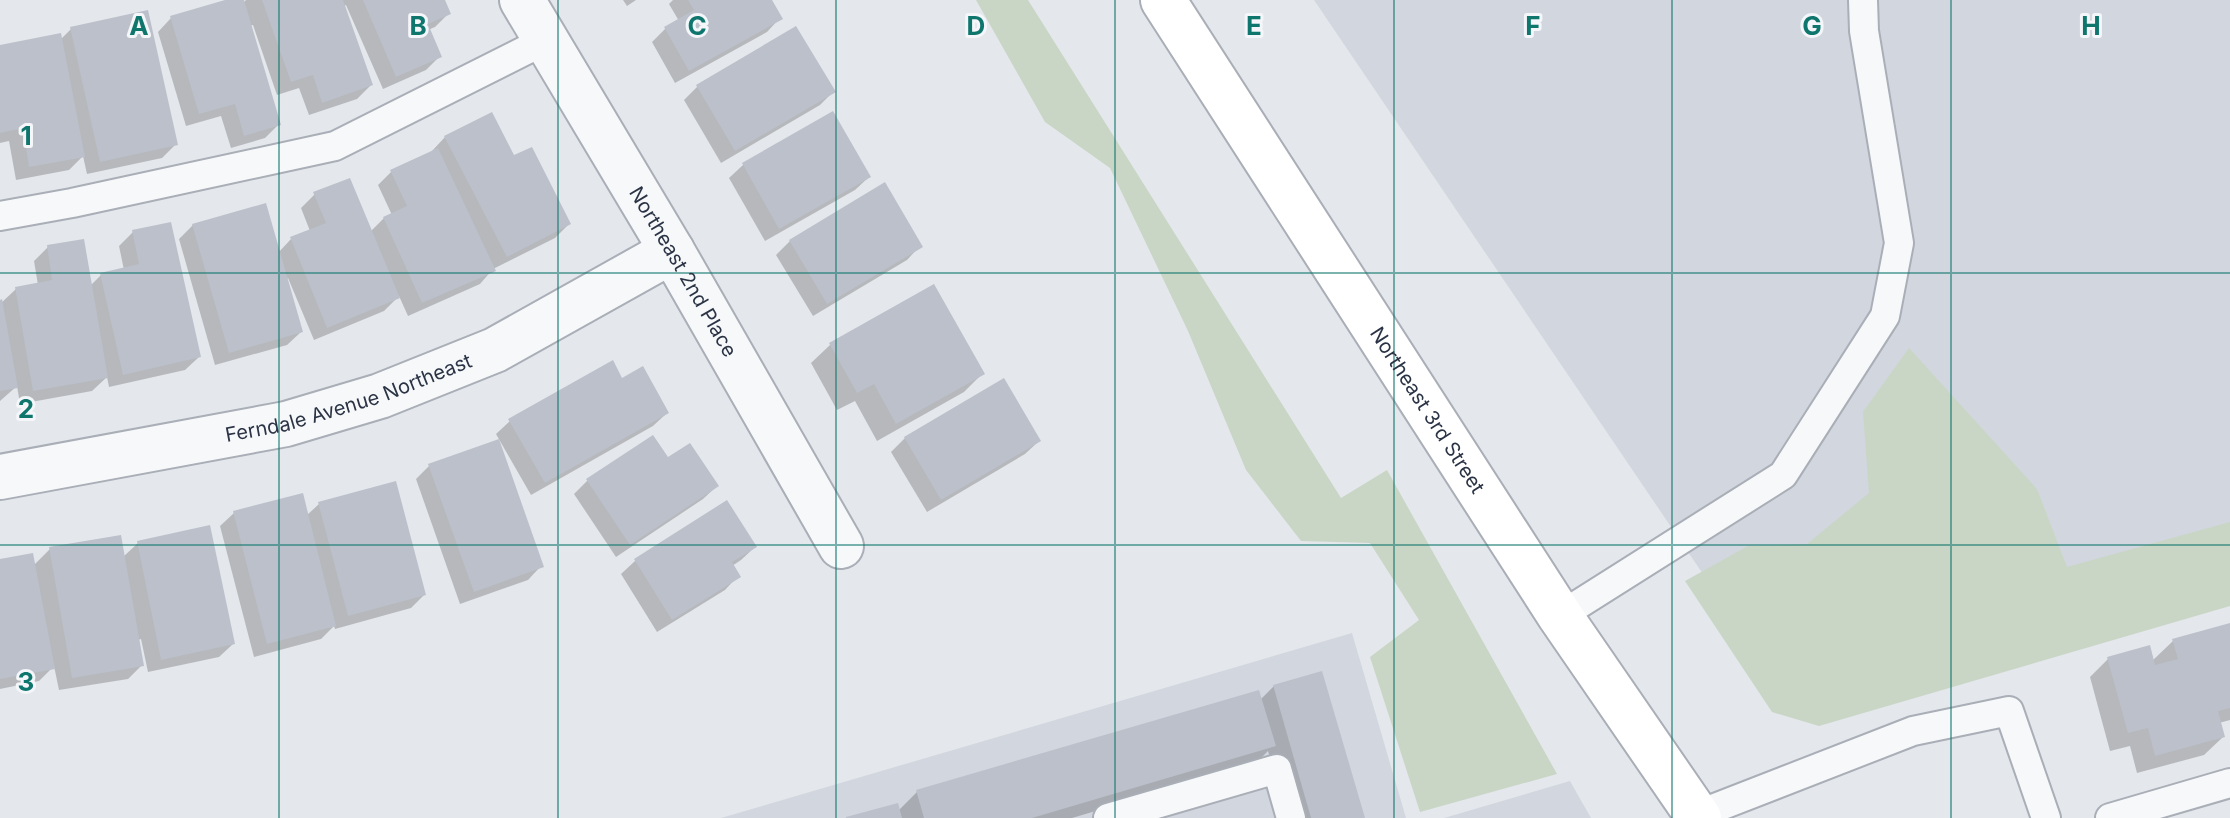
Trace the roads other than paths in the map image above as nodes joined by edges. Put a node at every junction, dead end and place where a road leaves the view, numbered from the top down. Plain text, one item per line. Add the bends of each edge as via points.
1 (522, 0) edge
2 (1163, 0) edge
3 (1863, 0) edge
4 (546, 40) junction
5 (0, 216) edge
6 (672, 251) junction
7 (0, 477) edge
8 (841, 546) dead end
9 (1560, 616) junction
10 (2230, 783) edge
11 (1698, 817) edge
12 (1108, 818) edge
13 (1291, 818) edge
14 (2046, 818) edge
15 (2110, 818) edge

1 - 4 street, Northeast 2nd Place
2 - 9 main road, Northeast 3rd Street
3 - 9 lane via 1899,243 1885,316 1783,475
4 - 5 lane via 335,146
4 - 6 street, Northeast 2nd Place
6 - 7 street, Ferndale Avenue Northeast via 495,350 380,396 286,424
6 - 8 street, Northeast 2nd Place
9 - 11 main road, Northeast 3rd Street
10 - 15 lane
11 - 14 lane via 1913,731 2009,711
12 - 13 lane via 1277,769

